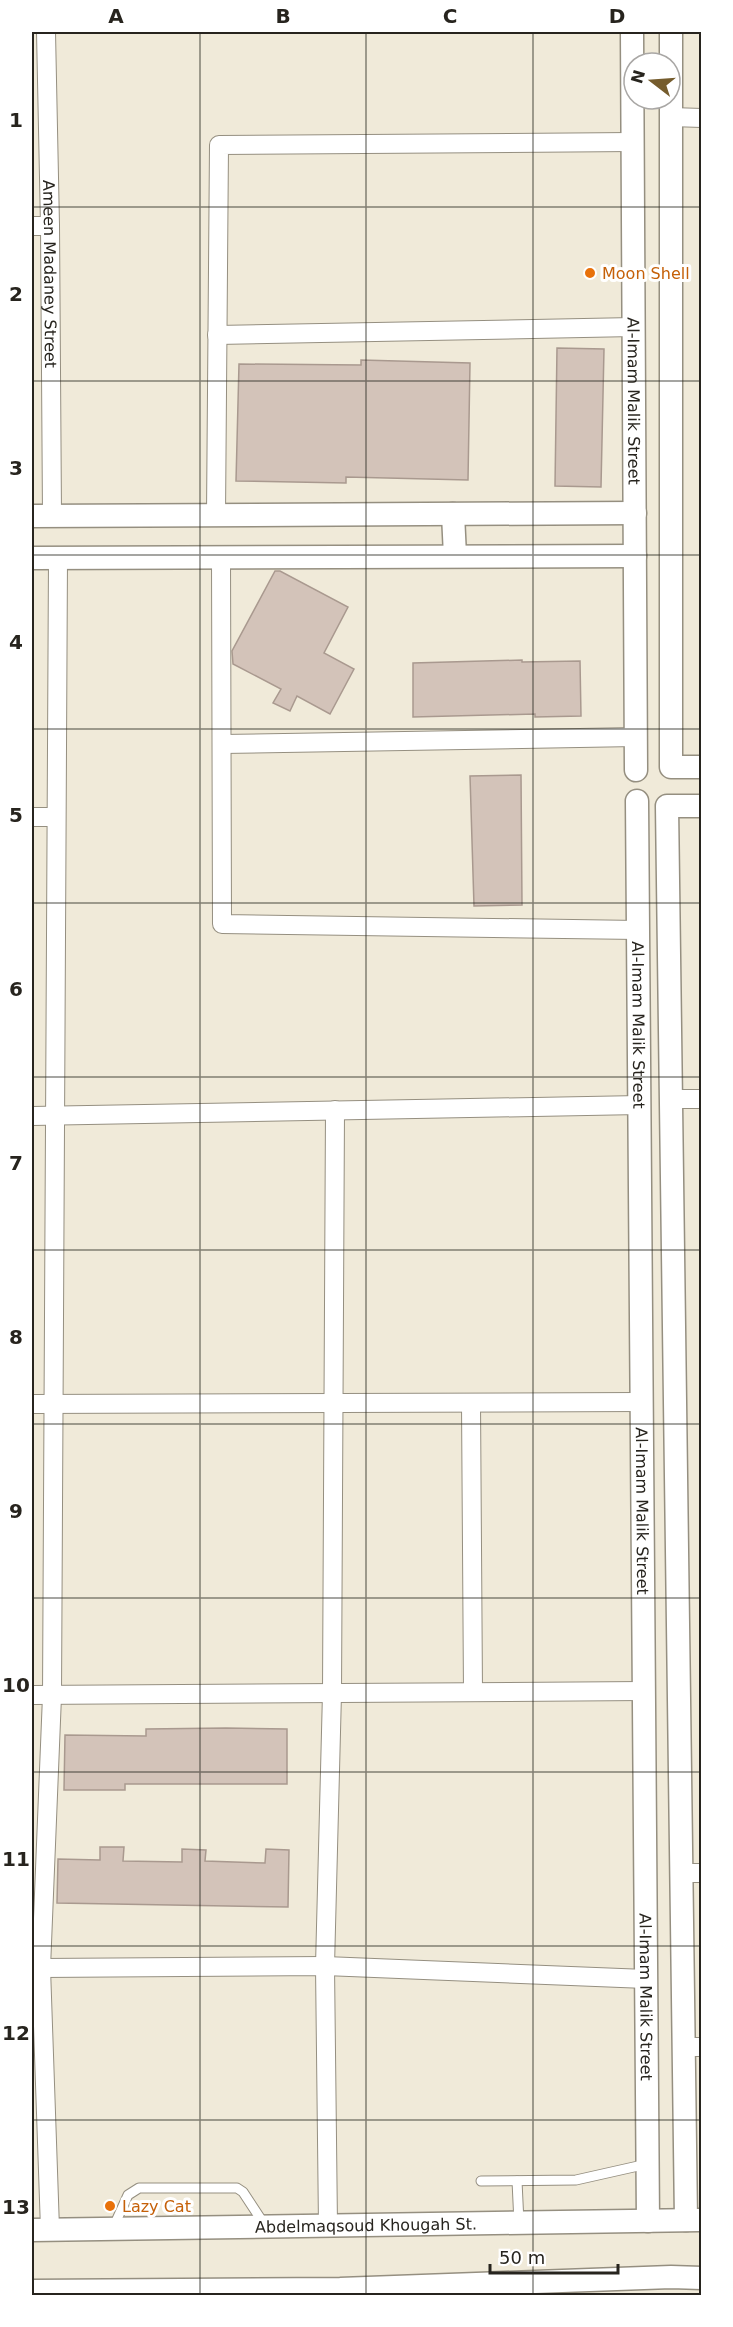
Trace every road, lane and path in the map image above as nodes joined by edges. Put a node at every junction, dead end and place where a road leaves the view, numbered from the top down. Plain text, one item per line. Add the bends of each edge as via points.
1 (46, 32) edge
2 (632, 32) edge
3 (671, 32) edge
4 (671, 117) junction
5 (702, 118) edge
6 (633, 142) junction
7 (32, 226) edge
8 (50, 226) junction
9 (634, 327) junction
10 (217, 335) junction
11 (634, 513) junction
12 (453, 514) junction
13 (216, 515) junction
14 (42, 516) edge
15 (455, 556) junction
16 (635, 556) junction
17 (221, 557) junction
18 (32, 558) edge
19 (58, 558) junction
20 (636, 737) junction
21 (222, 744) junction
22 (671, 767) junction
23 (702, 767) edge
24 (636, 770) junction
25 (637, 801) junction
26 (667, 806) junction
27 (702, 806) edge
28 (32, 817) edge
29 (56, 817) junction
30 (638, 930) junction
31 (671, 1099) junction
32 (702, 1099) edge
33 (640, 1105) junction
34 (335, 1110) junction
35 (32, 1116) edge
36 (55, 1116) junction
37 (642, 1402) junction
38 (333, 1403) junction
39 (471, 1403) junction
40 (32, 1404) edge
41 (54, 1404) junction
42 (643, 1548) junction
43 (677, 1548) junction
44 (644, 1691) junction
45 (473, 1692) junction
46 (332, 1693) junction
47 (32, 1695) edge
48 (52, 1696) junction
49 (691, 1873) edge
50 (325, 1966) junction
51 (35, 1968) edge
52 (646, 1979) junction
53 (693, 2047) edge
54 (647, 2164) junction
55 (481, 2181) dead end
56 (517, 2181) junction
57 (694, 2220) edge
58 (648, 2221) junction
59 (519, 2223) junction
60 (265, 2226) junction
61 (328, 2226) junction
62 (41, 2229) edge
63 (113, 2229) junction
64 (702, 2278) edge
65 (673, 2289) edge
66 (32, 2292) edge
67 (340, 2292) edge

1 - 8 street, Ameen Madaney Street
2 - 6 street, Al-Imam Malik Street
3 - 4 street
4 - 5 street
4 - 22 street
6 - 9 street, Al-Imam Malik Street
6 - 10 street via 219,145
7 - 8 street
8 - 14 street, Ameen Madaney Street
9 - 10 street
9 - 11 street, Al-Imam Malik Street
10 - 13 street
11 - 12 street
11 - 16 street, Al-Imam Malik Street
12 - 13 street
12 - 15 street
13 - 14 street
15 - 16 street
15 - 17 street
16 - 20 street, Al-Imam Malik Street
17 - 19 street
17 - 21 street
18 - 19 street
19 - 29 street
20 - 21 street
20 - 24 street, Al-Imam Malik Street
21 - 30 street via 222,924
22 - 23 street
22 - 24 street via 650,761
22 - 26 street via 679,788
24 - 25 street via 631,786
25 - 26 street via 652,809
25 - 30 street, Al-Imam Malik Street
26 - 27 street
26 - 31 street, Al-Imam Malik Street
28 - 29 street
29 - 36 street
30 - 33 street, Al-Imam Malik Street
31 - 32 street
31 - 43 street, Al-Imam Malik Street
33 - 34 street
33 - 37 street, Al-Imam Malik Street
34 - 36 street
34 - 38 street
35 - 36 street
36 - 41 street
37 - 39 street
37 - 42 street, Al-Imam Malik Street
38 - 39 street
38 - 41 street
38 - 46 street
39 - 45 street
40 - 41 street
41 - 48 street
42 - 43 street
42 - 44 street, Al-Imam Malik Street
43 - 49 street, Al-Imam Malik Street
44 - 45 street
44 - 52 street, Al-Imam Malik Street
45 - 46 street
46 - 48 street
46 - 50 street
47 - 48 street
48 - 51 street
49 - 53 street, Al-Imam Malik Street
50 - 51 street
50 - 52 street
50 - 61 street
51 - 62 street
52 - 54 street, Al-Imam Malik Street
53 - 57 street, Al-Imam Malik Street
54 - 56 lane via 576,2180
54 - 58 street, Al-Imam Malik Street
55 - 56 lane
56 - 59 lane
57 - 58 street, Abdelmaqsoud Khougah St.
58 - 59 street, Abdelmaqsoud Khougah St.
59 - 61 street, Abdelmaqsoud Khougah St.
60 - 61 street, Abdelmaqsoud Khougah St.
60 - 63 street, Abdelmaqsoud Khougah St.
60 - 63 lane via 237,2188 139,2188 128,2195
62 - 63 street, Abdelmaqsoud Khougah St.
64 - 65 street
65 - 67 street
66 - 67 street

